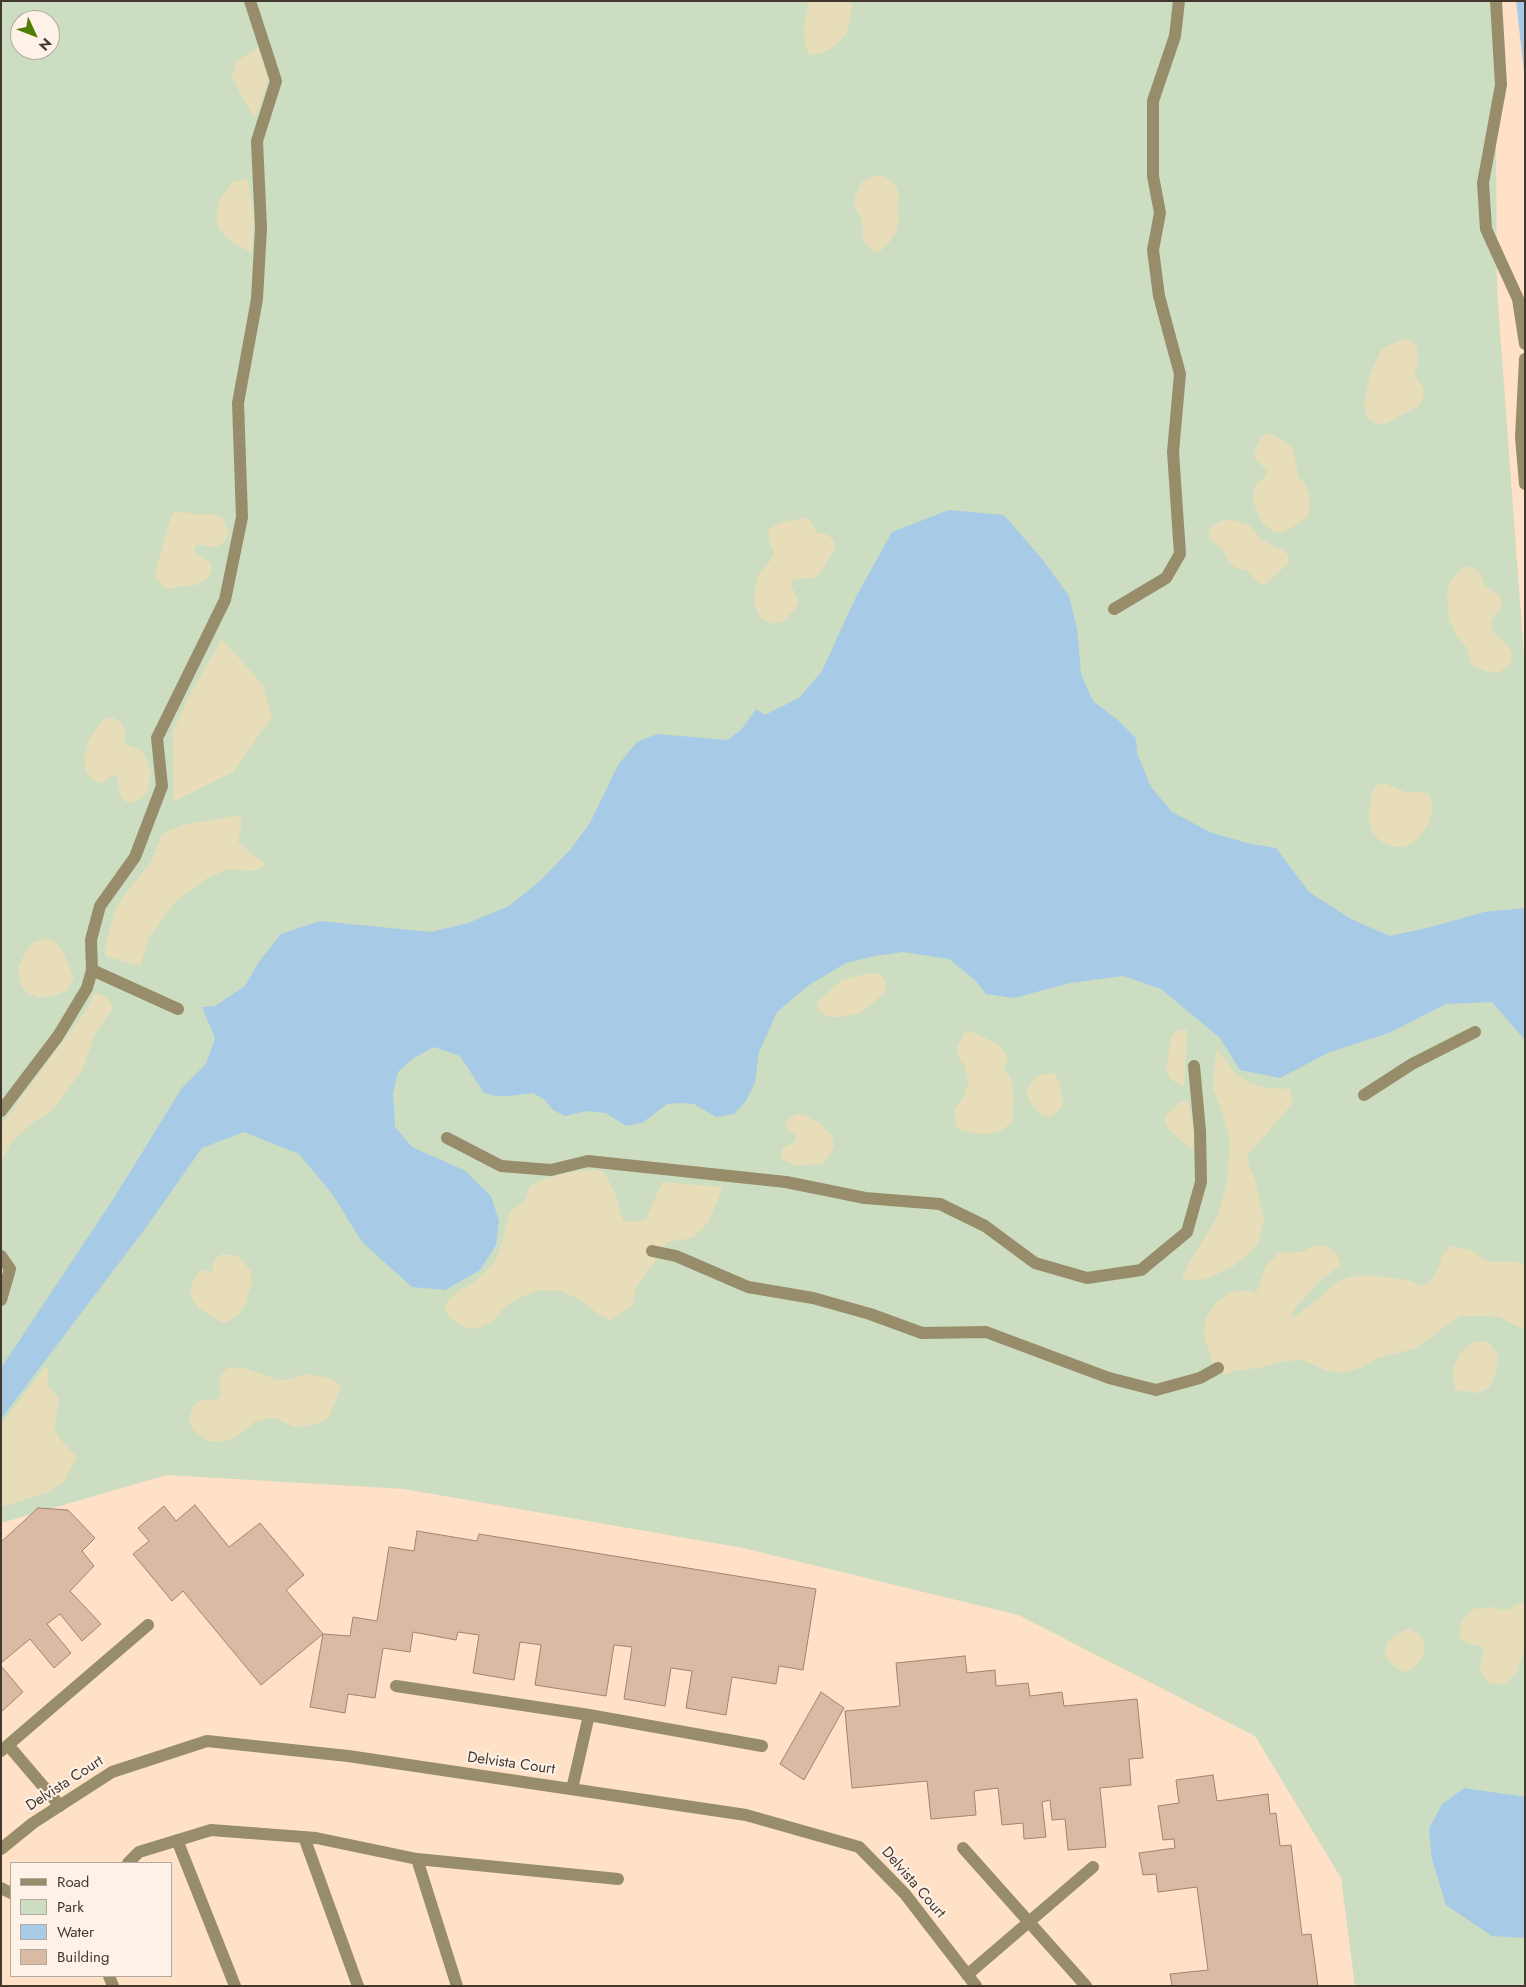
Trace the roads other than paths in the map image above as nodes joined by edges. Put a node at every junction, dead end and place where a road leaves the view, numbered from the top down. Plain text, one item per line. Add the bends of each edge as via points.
1 (250, 1) edge
2 (1179, 1) edge
3 (1496, 1) edge
4 (1525, 344) edge
5 (1525, 359) edge
6 (1525, 484) edge
7 (1114, 608) dead end
8 (92, 970) junction
9 (178, 1009) dead end
10 (1475, 1032) dead end
11 (1194, 1066) dead end
12 (1364, 1095) dead end
13 (1, 1111) edge
14 (447, 1138) dead end
15 (652, 1251) dead end
16 (1, 1256) edge
17 (1, 1300) edge
18 (1218, 1368) dead end
19 (148, 1625) dead end
20 (396, 1686) dead end
21 (589, 1715) junction
22 (762, 1746) dead end
23 (5, 1748) edge
24 (572, 1789) junction
25 (60, 1806) junction
26 (304, 1837) junction
27 (177, 1840) junction
28 (963, 1848) dead end
29 (1, 1849) edge
30 (417, 1859) junction
31 (129, 1862) edge
32 (1093, 1868) dead end
33 (618, 1879) dead end
34 (1029, 1922) junction
35 (967, 1975) junction
36 (235, 1986) edge
37 (358, 1986) edge
38 (457, 1986) edge
39 (976, 1986) edge
40 (1086, 1986) edge

1 - 8 street via 276,81 257,141 261,228 257,299 238,403 242,517 225,600 157,738 162,786 135,857 100,906 91,940
2 - 7 street via 1175,36 1154,101 1154,176 1160,213 1153,250 1159,296 1180,374 1173,452 1180,554 1166,578
3 - 4 street via 1501,85 1483,183 1486,229 1518,299
5 - 6 street via 1521,437
8 - 9 street
8 - 13 street via 87,988 58,1036
10 - 12 street via 1412,1064
11 - 14 street via 1201,1182 1187,1232 1141,1270 1087,1278 1035,1263 985,1226 940,1204 865,1198 786,1182 588,1161 551,1170 501,1166
15 - 18 street via 676,1256 748,1287 851,1308 922,1333 986,1332 1109,1378 1156,1390 1200,1378
16 - 17 street via 10,1268
19 - 23 street
20 - 21 street
21 - 22 street
21 - 24 street
23 - 25 street
24 - 25 street, Delvista Court via 348,1756 207,1741 112,1772
24 - 35 street, Delvista Court via 746,1815 859,1847 905,1894
25 - 29 street, Delvista Court
26 - 27 street via 210,1830
26 - 30 street
26 - 37 street
27 - 31 street via 140,1852
27 - 36 street
28 - 34 street
30 - 33 street
30 - 38 street
32 - 34 street
34 - 35 street
34 - 40 street
35 - 39 street, Delvista Court

